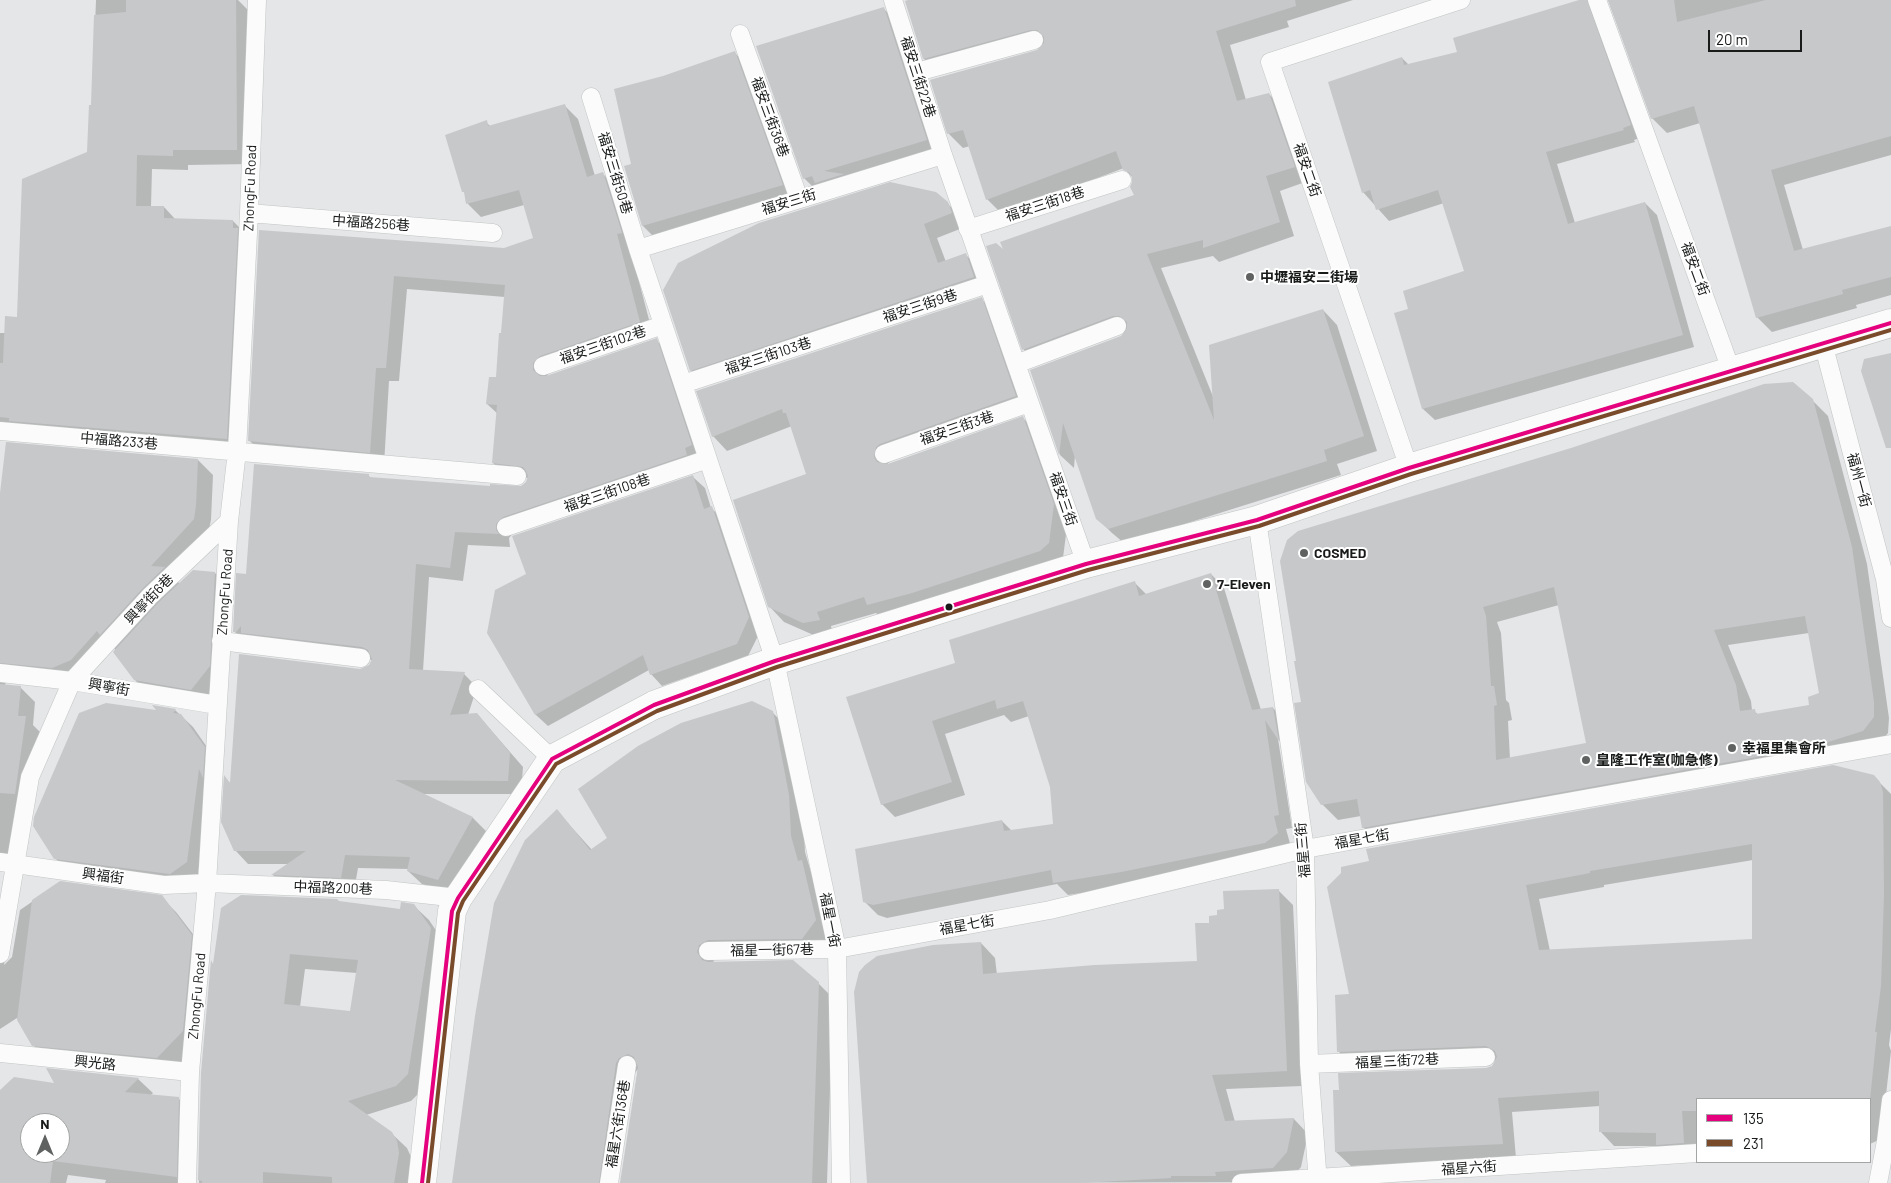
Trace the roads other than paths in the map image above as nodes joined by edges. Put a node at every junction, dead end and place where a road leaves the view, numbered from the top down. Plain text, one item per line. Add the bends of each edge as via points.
1 (257, 0) edge
2 (893, 0) edge
3 (1461, 0) edge
4 (1597, 0) edge
5 (740, 34) dead end
6 (1034, 40) dead end
7 (917, 72) junction
8 (591, 97) dead end
9 (943, 155) junction
10 (1122, 180) dead end
11 (799, 199) junction
12 (249, 214) junction
13 (968, 229) junction
14 (493, 233) dead end
15 (638, 249) junction
16 (988, 284) junction
17 (1891, 322) edge
18 (663, 325) junction
19 (1117, 326) dead end
20 (853, 328) joint
21 (1823, 343) junction
22 (1016, 364) junction
23 (543, 366) dead end
24 (1732, 370) junction
25 (683, 384) junction
26 (1029, 403) junction
27 (0, 431) edge
28 (238, 451) junction
29 (884, 454) dead end
30 (708, 459) junction
31 (1409, 468) junction
32 (517, 476) dead end
33 (1257, 520) junction
34 (230, 521) junction
35 (506, 527) dead end
36 (1086, 564) junction
37 (1888, 579) edge
38 (1891, 618) edge
39 (222, 641) junction
40 (361, 658) dead end
41 (775, 661) junction
42 (0, 673) edge
43 (72, 681) junction
44 (478, 689) dead end
45 (217, 705) junction
46 (1891, 744) edge
47 (552, 759) junction
48 (1305, 850) junction
49 (7, 863) edge
50 (207, 883) junction
51 (458, 898) junction
52 (837, 949) junction
53 (708, 951) dead end
54 (0, 954) edge
55 (0, 1053) edge
56 (1486, 1057) dead end
57 (1308, 1064) junction
58 (627, 1065) dead end
59 (190, 1072) junction
60 (1891, 1100) edge
61 (1882, 1142) edge
62 (1696, 1153) edge
63 (1318, 1180) edge
64 (187, 1183) edge
65 (422, 1183) edge
66 (609, 1183) edge
67 (841, 1183) edge
68 (1241, 1183) edge
69 (1878, 1183) edge

1 - 12 lane, ZhongFu Road
2 - 7 lane, 福安三街22巷
3 - 31 lane, 福安二街 via 1270,62
4 - 24 lane, 福安二街
5 - 11 lane, 福安三街36巷
6 - 7 lane
7 - 9 lane, 福安三街22巷
8 - 15 lane, 福安三街50巷
9 - 11 lane, 福安三街
9 - 13 lane, 福安三街
10 - 13 lane, 福安三街18巷
11 - 15 lane, 福安三街
12 - 14 lane, 中福路256巷
12 - 28 lane, ZhongFu Road
13 - 16 lane, 福安三街
15 - 18 lane
16 - 20 lane, 福安三街9巷
16 - 22 lane, 福安三街
17 - 21 street
18 - 23 lane, 福安三街102巷
18 - 25 lane
19 - 22 lane
20 - 25 lane, 福安三街103巷
21 - 24 street
21 - 37 lane, 福州一街
22 - 26 lane, 福安三街
24 - 31 street
25 - 30 lane
26 - 29 lane, 福安三街3巷
26 - 36 lane, 福安三街
27 - 28 lane, 中福路233巷
28 - 32 lane, 中福路233巷
28 - 34 lane, ZhongFu Road
30 - 35 lane, 福安三街108巷
30 - 41 lane
31 - 33 street
33 - 36 street
33 - 48 lane, 福星三街
34 - 39 lane, ZhongFu Road
34 - 43 lane, 興寧街6巷 via 150,596
36 - 41 street
37 - 38 lane, 福州一街
39 - 40 lane
39 - 45 lane, ZhongFu Road
41 - 47 street via 654,705
41 - 52 lane, 福星一街
42 - 43 lane, 興寧街
43 - 45 lane, 興寧街
43 - 49 lane, 興寧街6巷 via 30,777
44 - 47 lane
45 - 50 lane, ZhongFu Road
46 - 48 lane, 福星七街
47 - 51 street
48 - 52 lane, 福星七街 via 1050,910
48 - 57 lane, 福星三街
49 - 50 lane, 興福街 via 164,885
49 - 54 lane, 興寧街6巷
50 - 51 lane, 中福路200巷 via 386,890
50 - 59 lane, ZhongFu Road
51 - 65 street via 452,911
52 - 53 lane, 福星一街67巷
52 - 67 lane, 福星一街
55 - 59 lane, 興光路
56 - 57 lane, 福星三街72巷
57 - 63 lane, 福星三街
58 - 66 lane, 福星六街136巷
59 - 64 lane, ZhongFu Road
60 - 61 lane
61 - 69 lane
62 - 63 lane, 福星六街
63 - 68 lane, 福星六街

